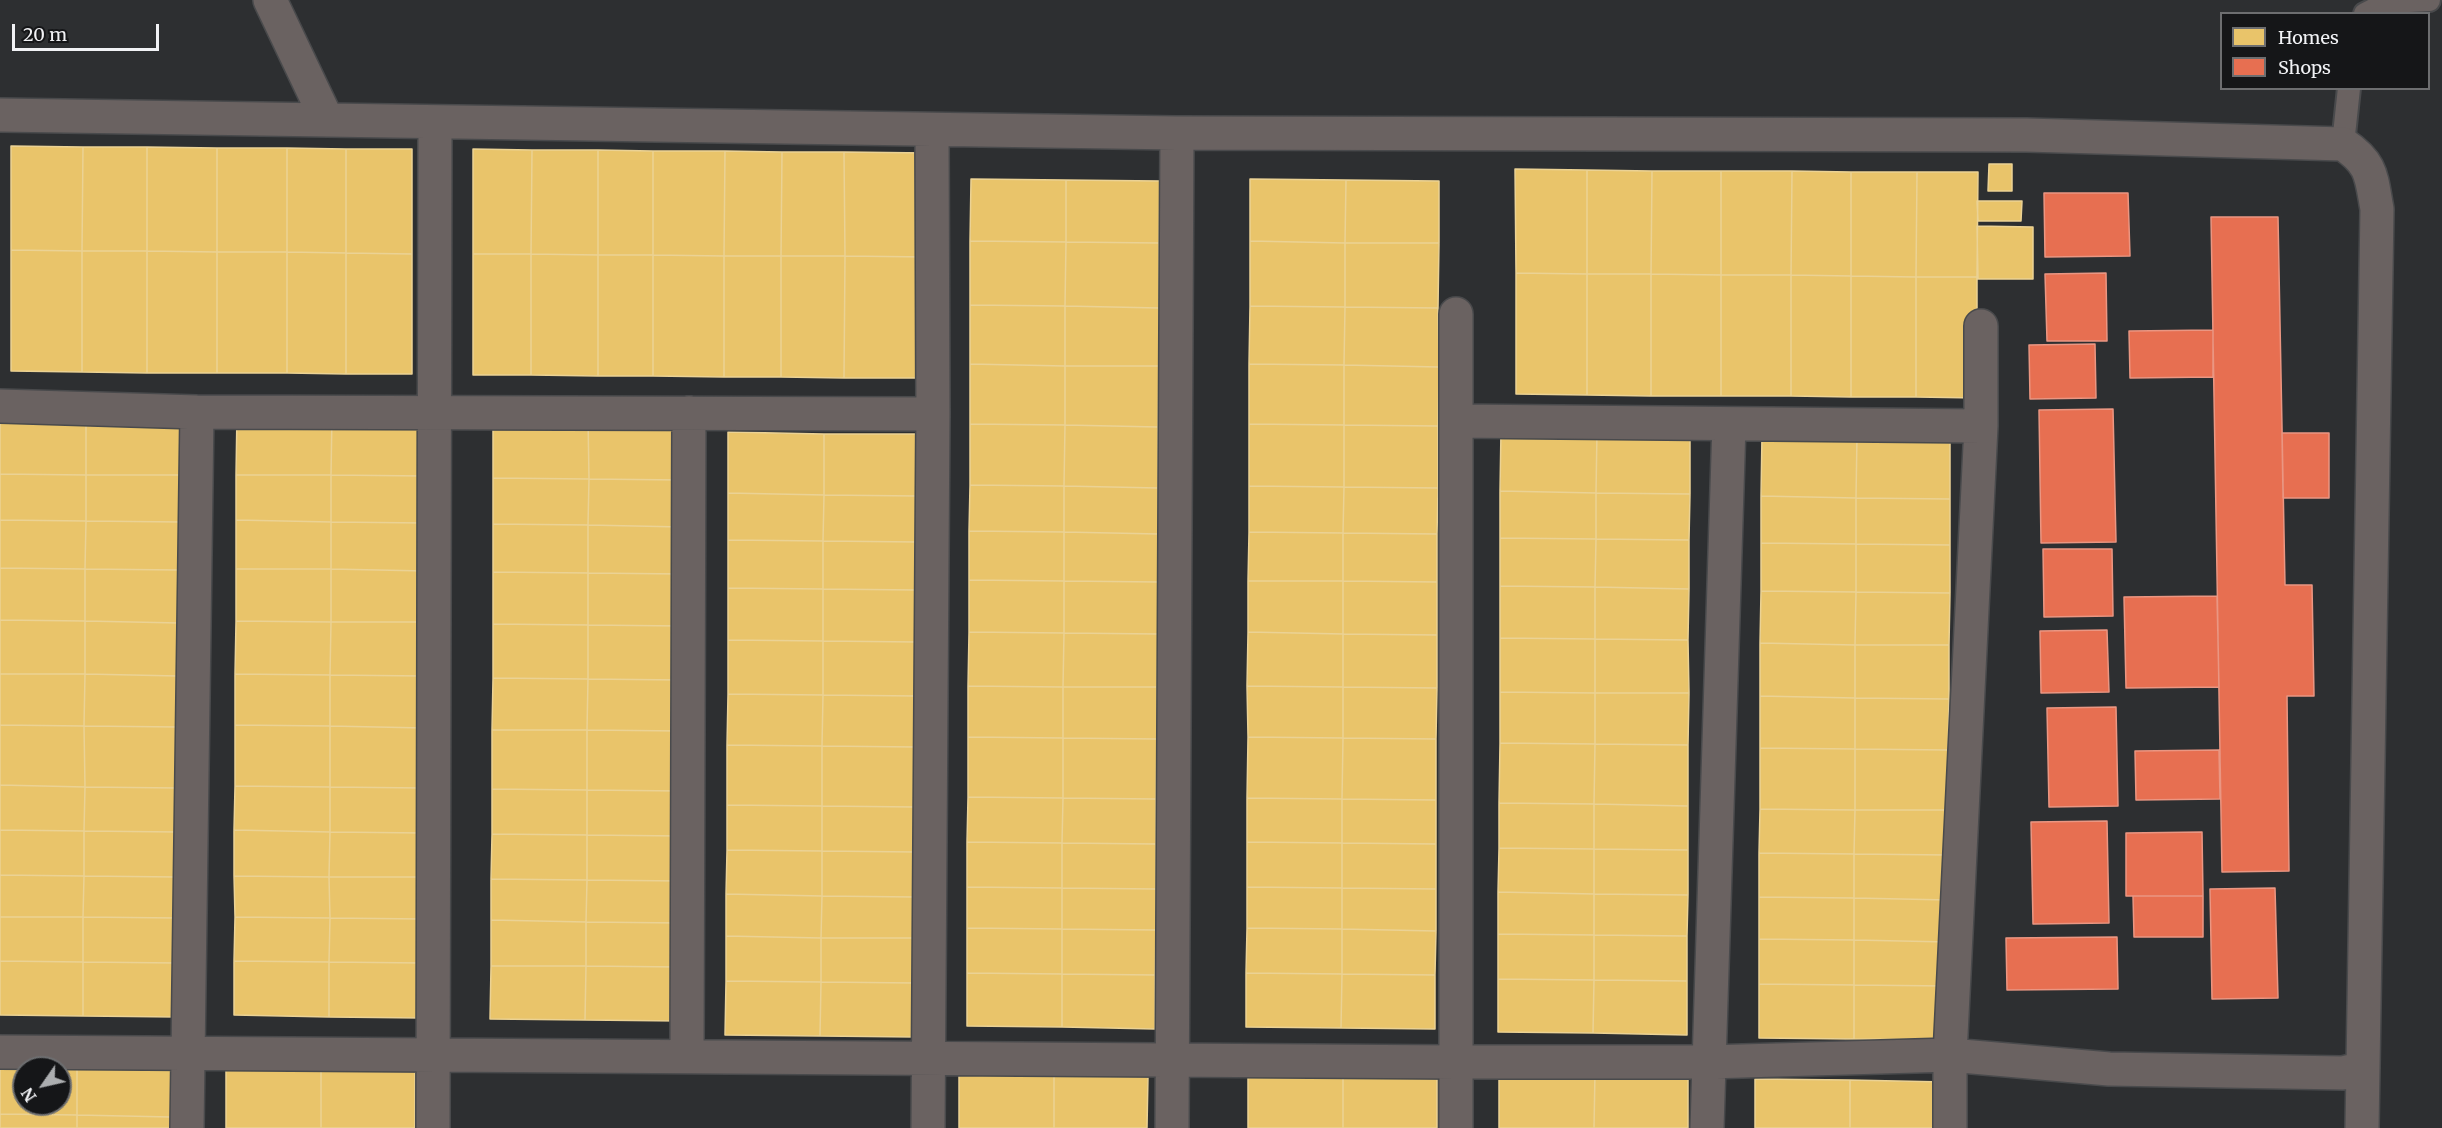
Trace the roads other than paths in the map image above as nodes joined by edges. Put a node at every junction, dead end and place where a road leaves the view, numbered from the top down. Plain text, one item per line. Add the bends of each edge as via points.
1 (270, 0) edge
2 (2429, 0) edge
3 (2369, 12) edge
4 (2349, 90) edge
5 (0, 115) edge
6 (327, 120) junction
7 (435, 122) junction
8 (932, 130) junction
9 (1177, 134) junction
10 (2343, 144) junction
11 (1456, 314) dead end
12 (1981, 326) dead end
13 (0, 406) edge
14 (197, 412) junction
15 (435, 413) junction
16 (689, 413) junction
17 (933, 414) junction
18 (1456, 421) junction
19 (1729, 424) junction
20 (1981, 426) junction
21 (0, 1052) edge
22 (188, 1053) junction
23 (434, 1054) junction
24 (1950, 1055) junction
25 (687, 1056) junction
26 (928, 1058) junction
27 (1172, 1060) junction
28 (1456, 1062) junction
29 (1708, 1062) junction
30 (2363, 1068) junction
31 (187, 1128) edge
32 (434, 1128) edge
33 (928, 1128) edge
34 (1172, 1128) edge
35 (1456, 1128) edge
36 (1707, 1128) edge
37 (1950, 1128) edge
38 (2362, 1128) edge

1 - 6 street
2 - 3 lane via 2389,3
4 - 10 lane
5 - 6 street
6 - 7 street
7 - 8 street
7 - 15 street
8 - 9 street
8 - 17 street
9 - 10 street via 2026,135
9 - 27 street
10 - 30 street via 2358,154 2370,171 2377,209
11 - 18 street
12 - 20 street
13 - 14 street
14 - 15 street
14 - 22 street
15 - 16 street
15 - 23 street
16 - 17 street
16 - 25 street
17 - 26 street
18 - 19 street
18 - 28 street
19 - 20 street
19 - 29 street
20 - 24 street
21 - 22 street
22 - 23 street
22 - 31 street
23 - 25 street
23 - 32 street
24 - 29 street
24 - 30 street via 2109,1069 2343,1073
24 - 37 street
25 - 26 street
26 - 27 street
26 - 33 street
27 - 28 street
27 - 34 street
28 - 29 street
28 - 35 street
29 - 36 street
30 - 38 street

